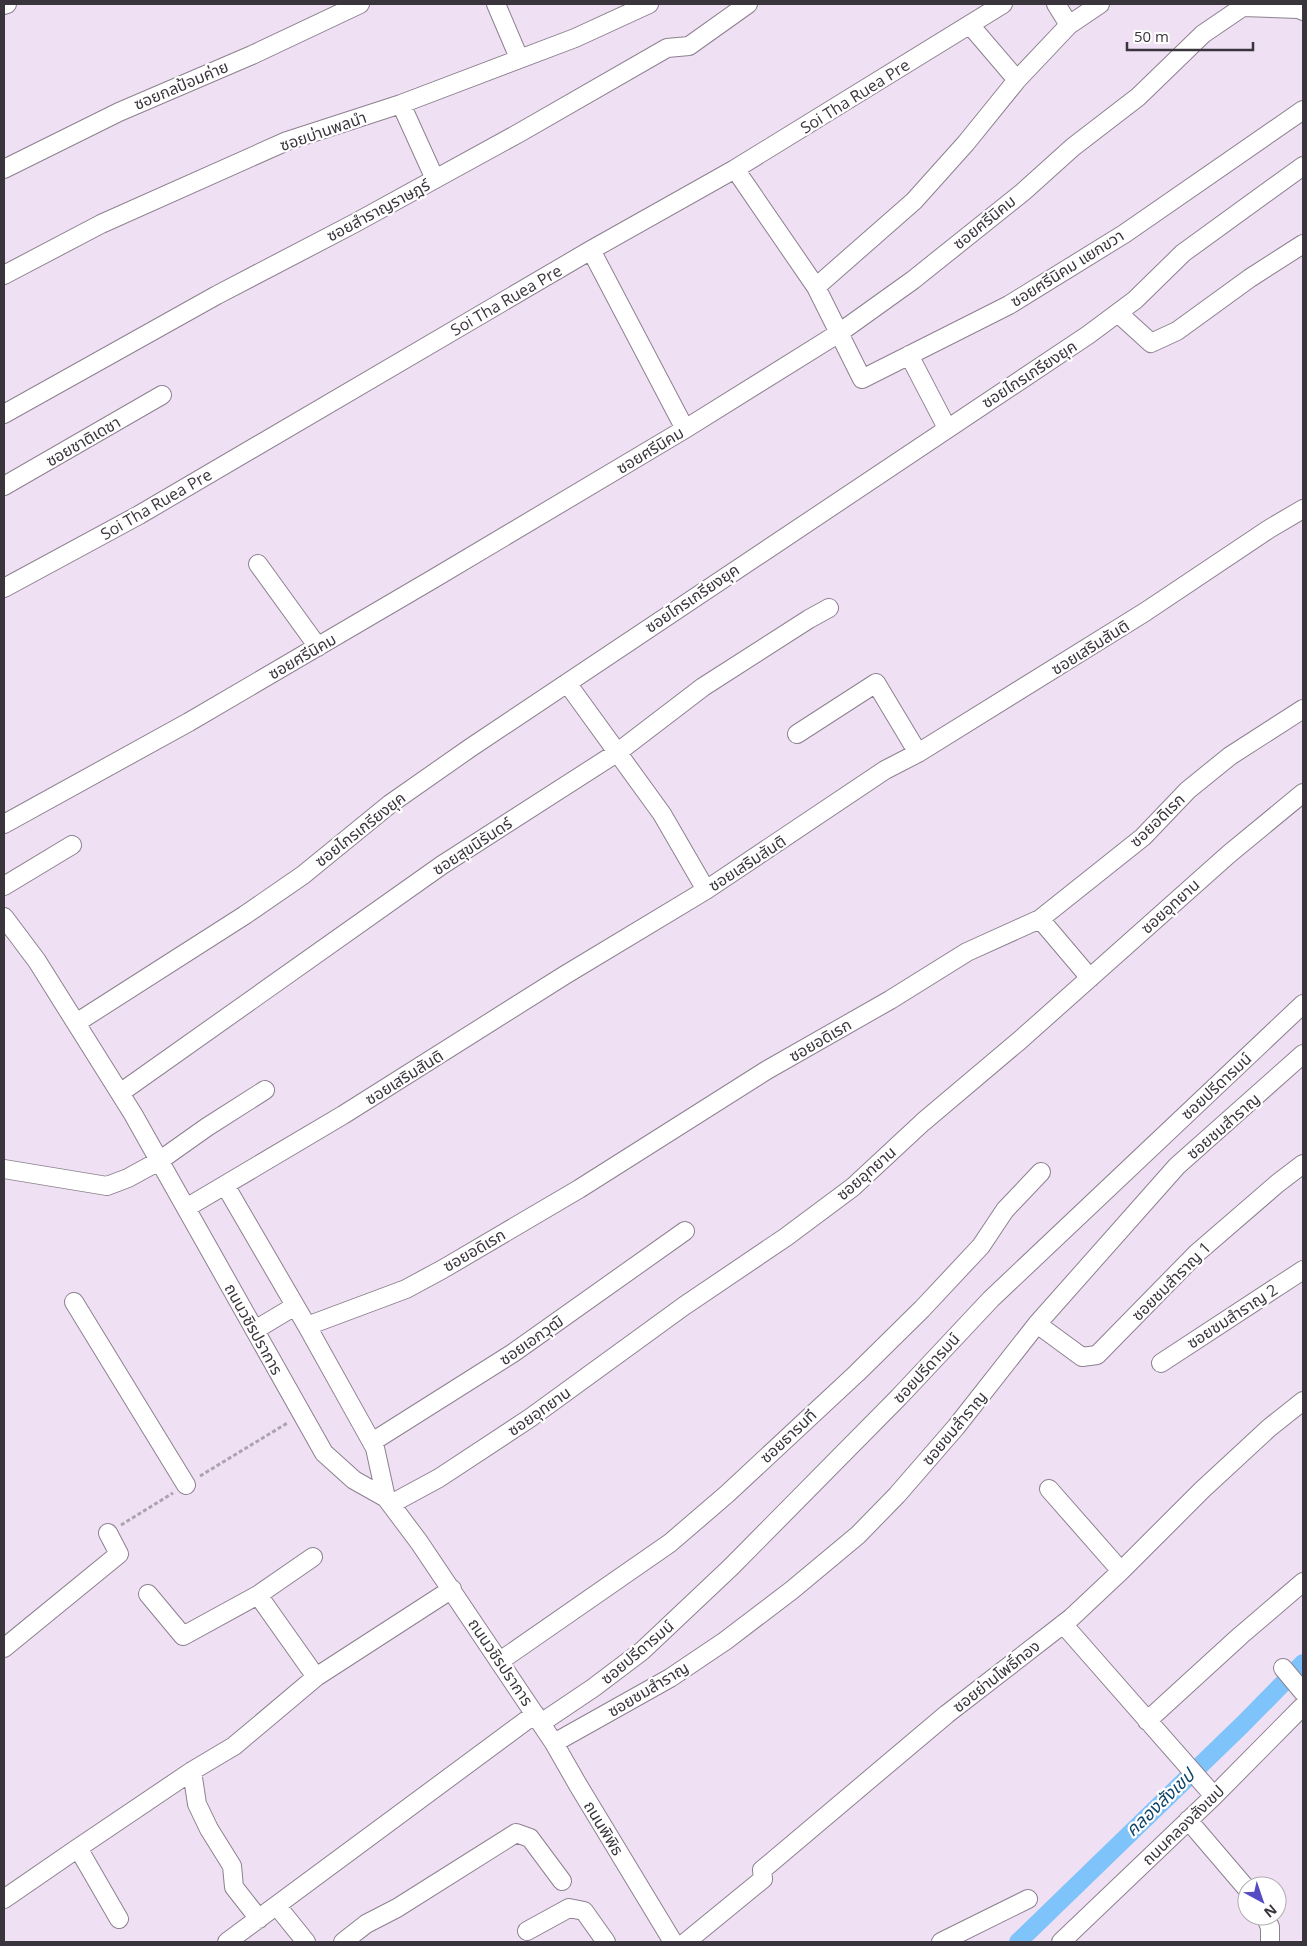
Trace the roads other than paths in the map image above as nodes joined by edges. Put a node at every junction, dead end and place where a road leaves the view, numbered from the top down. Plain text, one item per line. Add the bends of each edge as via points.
1 (360, 4) edge
2 (496, 4) edge
3 (649, 4) edge
4 (748, 4) edge
5 (1003, 4) edge
6 (1056, 4) edge
7 (1100, 4) edge
8 (1245, 6) edge
9 (1303, 11) edge
10 (970, 25) junction
11 (1069, 25) junction
12 (519, 58) junction
13 (1017, 80) junction
14 (401, 104) junction
15 (1303, 110) edge
16 (1303, 166) edge
17 (4, 169) edge
18 (735, 169) junction
19 (435, 179) junction
20 (1303, 244) edge
21 (591, 250) junction
22 (4, 274) edge
23 (816, 287) junction
24 (1118, 312) junction
25 (839, 333) junction
26 (909, 355) junction
27 (162, 395) dead end
28 (4, 414) edge
29 (685, 428) junction
30 (947, 428) junction
31 (4, 486) edge
32 (1303, 509) edge
33 (258, 564) dead end
34 (4, 588) edge
35 (829, 608) dead end
36 (318, 647) junction
37 (567, 683) junction
38 (1303, 709) edge
39 (796, 734) dead end
40 (618, 752) junction
41 (918, 753) junction
42 (1303, 793) edge
43 (4, 824) edge
44 (72, 845) dead end
45 (4, 886) edge
46 (706, 890) junction
47 (4, 917) edge
48 (1040, 919) junction
49 (1090, 978) junction
50 (1303, 1004) edge
51 (76, 1023) junction
52 (1303, 1054) edge
53 (265, 1090) dead end
54 (120, 1093) junction
55 (159, 1161) junction
56 (1303, 1164) edge
57 (4, 1169) edge
58 (1041, 1172) dead end
59 (225, 1185) junction
60 (186, 1208) junction
61 (685, 1231) dead end
62 (1303, 1270) edge
63 (74, 1302) dead end
64 (295, 1306) junction
65 (1037, 1324) junction
66 (307, 1326) junction
67 (255, 1330) junction
68 (1161, 1363) dead end
69 (1303, 1400) edge
70 (372, 1442) junction
71 (186, 1485) road end
72 (1049, 1488) dead end
73 (388, 1501) junction
74 (108, 1533) road end
75 (313, 1557) dead end
76 (1121, 1571) junction
77 (1303, 1582) edge
78 (452, 1589) junction
79 (148, 1594) dead end
80 (258, 1595) junction
81 (1063, 1624) junction
82 (4, 1648) edge
83 (500, 1661) junction
84 (1283, 1668) dead end
85 (316, 1677) junction
86 (1303, 1692) edge
87 (1303, 1706) edge
88 (538, 1719) junction
89 (1147, 1720) junction
90 (554, 1743) junction
91 (192, 1771) junction
92 (1214, 1796) junction
93 (1188, 1820) junction
94 (78, 1848) junction
95 (1237, 1877) edge
96 (562, 1881) dead end
97 (4, 1899) edge
98 (1028, 1900) dead end
99 (277, 1906) junction
100 (119, 1919) dead end
101 (259, 1919) junction
102 (1270, 1926) edge
103 (526, 1931) dead end
104 (228, 1942) edge
105 (306, 1942) edge
106 (343, 1942) edge
107 (606, 1942) edge
108 (674, 1942) edge
109 (686, 1942) edge
110 (941, 1942) edge
111 (1061, 1942) edge
112 (1270, 1942) edge

1 - 17 street, ซอยกลป้อมค่าย via 252,56 119,112
2 - 12 street
3 - 12 street, ซอยบ่านพลนำ via 575,38
4 - 19 street, ซอยสำราญราษฎร์ via 689,46 667,48
5 - 10 street, Soi Tha Ruea Pre
6 - 11 street
7 - 11 street
8 - 9 street
8 - 25 street, ซอยศรีนิคม via 1203,34 1138,97 1073,147 1023,192 913,280
10 - 13 street
10 - 18 street, Soi Tha Ruea Pre
11 - 13 street
12 - 14 street, ซอยบ่านพลนำ
13 - 23 street via 914,201
14 - 19 street
14 - 22 street, ซอยบ่านพลนำ via 288,141 101,224
15 - 26 street, ซอยศรีนิคม แยกขวา via 1124,234 1017,300
16 - 24 street, ซอยไกรเกรียงยุค via 1183,253 1135,300
18 - 21 street, Soi Tha Ruea Pre
18 - 23 street
19 - 28 street, ซอยสำราญราษฎร์ via 217,295
20 - 24 street via 1177,331 1151,343
21 - 29 street
21 - 34 street, Soi Tha Ruea Pre via 139,515
23 - 25 street
24 - 30 street, ซอยไกรเกรียงยุค
25 - 26 street, ซอยศรีนิคม แยกขวา via 862,379
25 - 29 street, ซอยศรีนิคม
26 - 30 street
27 - 31 street, ซอยชาติเดชา
29 - 36 street, ซอยศรีนิคม
30 - 37 street, ซอยไกรเกรียงยุค
32 - 41 street, ซอยเสริมสันติ
33 - 36 street
35 - 40 street, ซอยสุขนิรันดร์ via 702,687
36 - 43 street, ซอยศรีนิคม
37 - 40 street
37 - 51 street, ซอยไกรเกรียงยุค via 390,804 303,875 245,916
38 - 48 street, ซอยอดิเรก via 1230,756 1188,790 1143,836
39 - 41 street via 876,683
40 - 46 street via 662,814
40 - 54 street, ซอยสุขนิรันดร์ via 442,865
41 - 46 street, ซอยเสริมสันติ via 885,770
42 - 49 street, ซอยอุทยาน
44 - 45 street
46 - 59 street, ซอยเสริมสันติ
47 - 51 street, ถนนวชิรปราการ via 37,961
48 - 49 street
48 - 66 street, ซอยอดิเรก via 967,952 767,1070 579,1189 443,1269 406,1289
49 - 73 street, ซอยอุทยาน via 853,1187 491,1445 439,1478
50 - 88 street, ซอยปรีดารมน์ via 991,1299 900,1397 648,1644 593,1688
51 - 54 street, ถนนวชิรปราการ
52 - 65 street, ซอยชมสำราญ via 1177,1166
53 - 55 street
54 - 55 street, ถนนวชิรปราการ
55 - 57 street via 107,1186
55 - 60 street, ถนนวชิรปราการ
56 - 65 street, ซอยชมสำราญ 1 via 1197,1253 1097,1355 1082,1357
58 - 83 street, ซอยธารนที via 1005,1210 981,1246 922,1309 727,1494 670,1543
59 - 60 street, ซอยเสริมสันติ
59 - 64 street
60 - 67 street, ถนนวชิรปราการ
61 - 70 street, ซอยเอกวุฒิ via 513,1353
62 - 68 street, ซอยชมสำราญ 2
63 - 71 street
64 - 66 street
64 - 67 street
65 - 90 street, ซอยชมสำราญ via 956,1427 858,1535 725,1641 670,1678
66 - 70 street
67 - 73 street, ถนนวชิรปราการ via 324,1453 354,1480
69 - 76 street, ซอยย่านโพธิ์ทอง via 1202,1490
70 - 73 street
72 - 76 street
73 - 78 street, ถนนวชิรปราการ
74 - 82 street via 119,1554
75 - 80 street
76 - 81 street, ซอยย่านโพธิ์ทอง
77 - 89 street
78 - 83 street, ถนนวชิรปราการ
78 - 85 street
79 - 80 street via 183,1636
80 - 85 street
81 - 89 street
81 - 109 street, ซอยย่านโพธิ์ทอง via 947,1714 762,1870 763,1879
83 - 88 street, ถนนวชิรปราการ
84 - 86 street
85 - 91 street via 234,1746
87 - 92 street, ถนนคลองสังเขป
88 - 90 street, ถนนพิพิธ
88 - 99 street, ซอยปรีดารมน์
89 - 92 street
90 - 108 street, ถนนพิพิธ
91 - 94 street
91 - 101 street via 197,1804 232,1866 234,1887
92 - 93 street, ถนนคลองสังเขป
93 - 95 street
93 - 111 street, ถนนคลองสังเขป
94 - 97 street
94 - 100 street
96 - 106 street via 530,1838 516,1833 366,1924
98 - 110 street
99 - 101 street, ซอยปรีดารมน์
99 - 105 street
101 - 104 street, ซอยปรีดารมน์
102 - 112 street
103 - 107 street via 569,1908 584,1911

